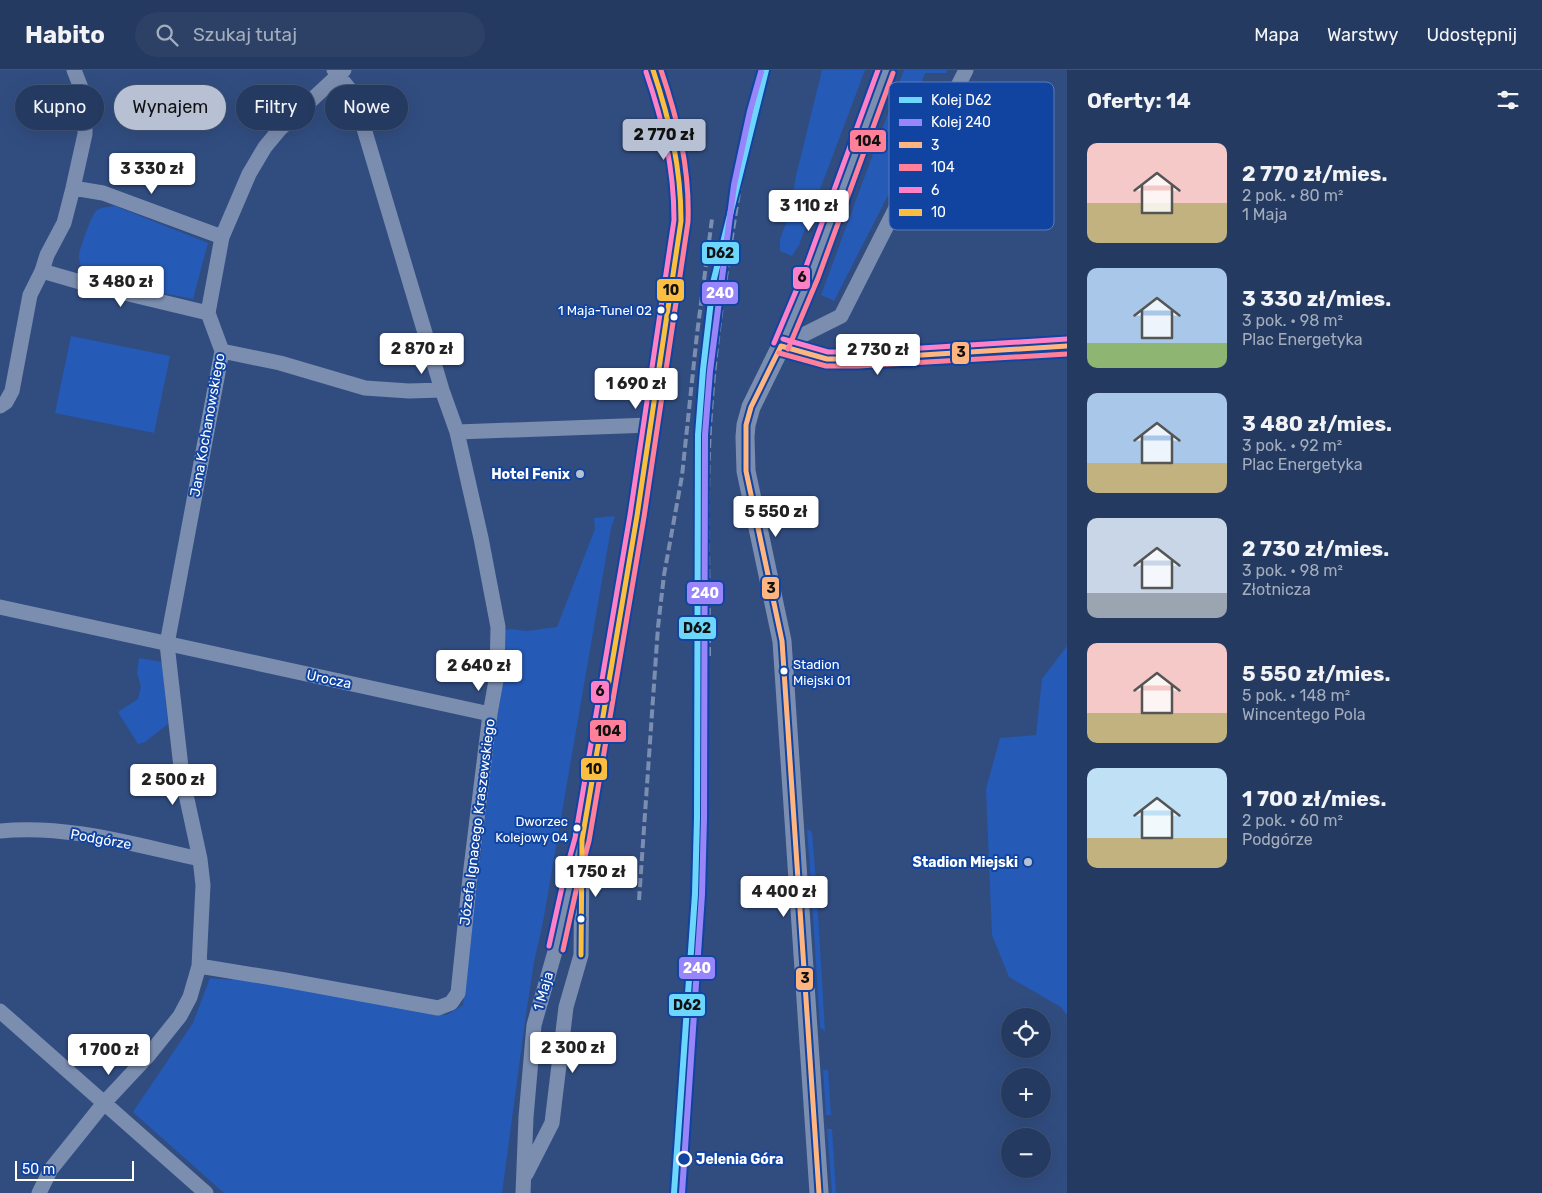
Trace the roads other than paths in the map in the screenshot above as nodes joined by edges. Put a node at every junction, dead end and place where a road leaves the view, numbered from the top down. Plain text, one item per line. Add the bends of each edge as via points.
1 (74, 70) edge
2 (653, 70) edge
3 (886, 70) edge
4 (966, 70) edge
5 (339, 72) edge
6 (960, 82) edge
7 (73, 188) junction
8 (889, 222) edge
9 (222, 236) junction
10 (42, 271) junction
11 (208, 313) junction
12 (781, 346) junction
13 (1067, 346) edge
14 (222, 351) junction
15 (442, 390) junction
16 (0, 406) edge
17 (650, 425) junction
18 (457, 432) junction
19 (0, 607) edge
20 (167, 644) junction
21 (490, 714) junction
22 (0, 831) edge
23 (582, 840) junction
24 (200, 859) junction
25 (199, 966) junction
26 (0, 1012) edge
27 (104, 1103) junction
28 (524, 1177) junction
29 (39, 1193) edge
30 (206, 1193) edge
31 (523, 1193) edge
32 (819, 1193) edge

1 - 7 street via 83,93 86,120
2 - 17 street, 1 Maja via 678,157 682,195 679,238
3 - 12 street via 811,275
4 - 6 street
5 - 9 street via 265,147 249,174
5 - 15 street, Józefa Ignacego Kraszewskiego via 354,95
7 - 9 street via 102,193
7 - 10 street via 64,223
8 - 12 street via 841,316
9 - 11 street
10 - 11 street
10 - 16 street via 30,295 12,391
11 - 14 street, Jana Kochanowskiego
12 - 13 street via 828,358 858,359
12 - 32 street via 749,416 745,437 746,470 782,641
14 - 15 street via 280,363 365,388 409,392
14 - 20 street, Jana Kochanowskiego
15 - 18 street, Józefa Ignacego Kraszewskiego
17 - 18 street
17 - 23 street, 1 Maja
18 - 21 street, Józefa Ignacego Kraszewskiego via 498,627 498,675
19 - 20 street, Urocza
20 - 21 street, Urocza
20 - 24 street via 182,776
21 - 25 street, Józefa Ignacego Kraszewskiego via 458,993 451,1003 438,1008
22 - 24 street, Podgórze via 33,829 89,836
23 - 28 street, 1 Maja via 534,1025
23 - 28 street via 581,954 566,1007 552,1123
24 - 25 street via 203,886
25 - 27 street via 190,997 180,1016
26 - 27 street
27 - 29 street via 51,1169
27 - 30 street
28 - 31 street, 1 Maja

